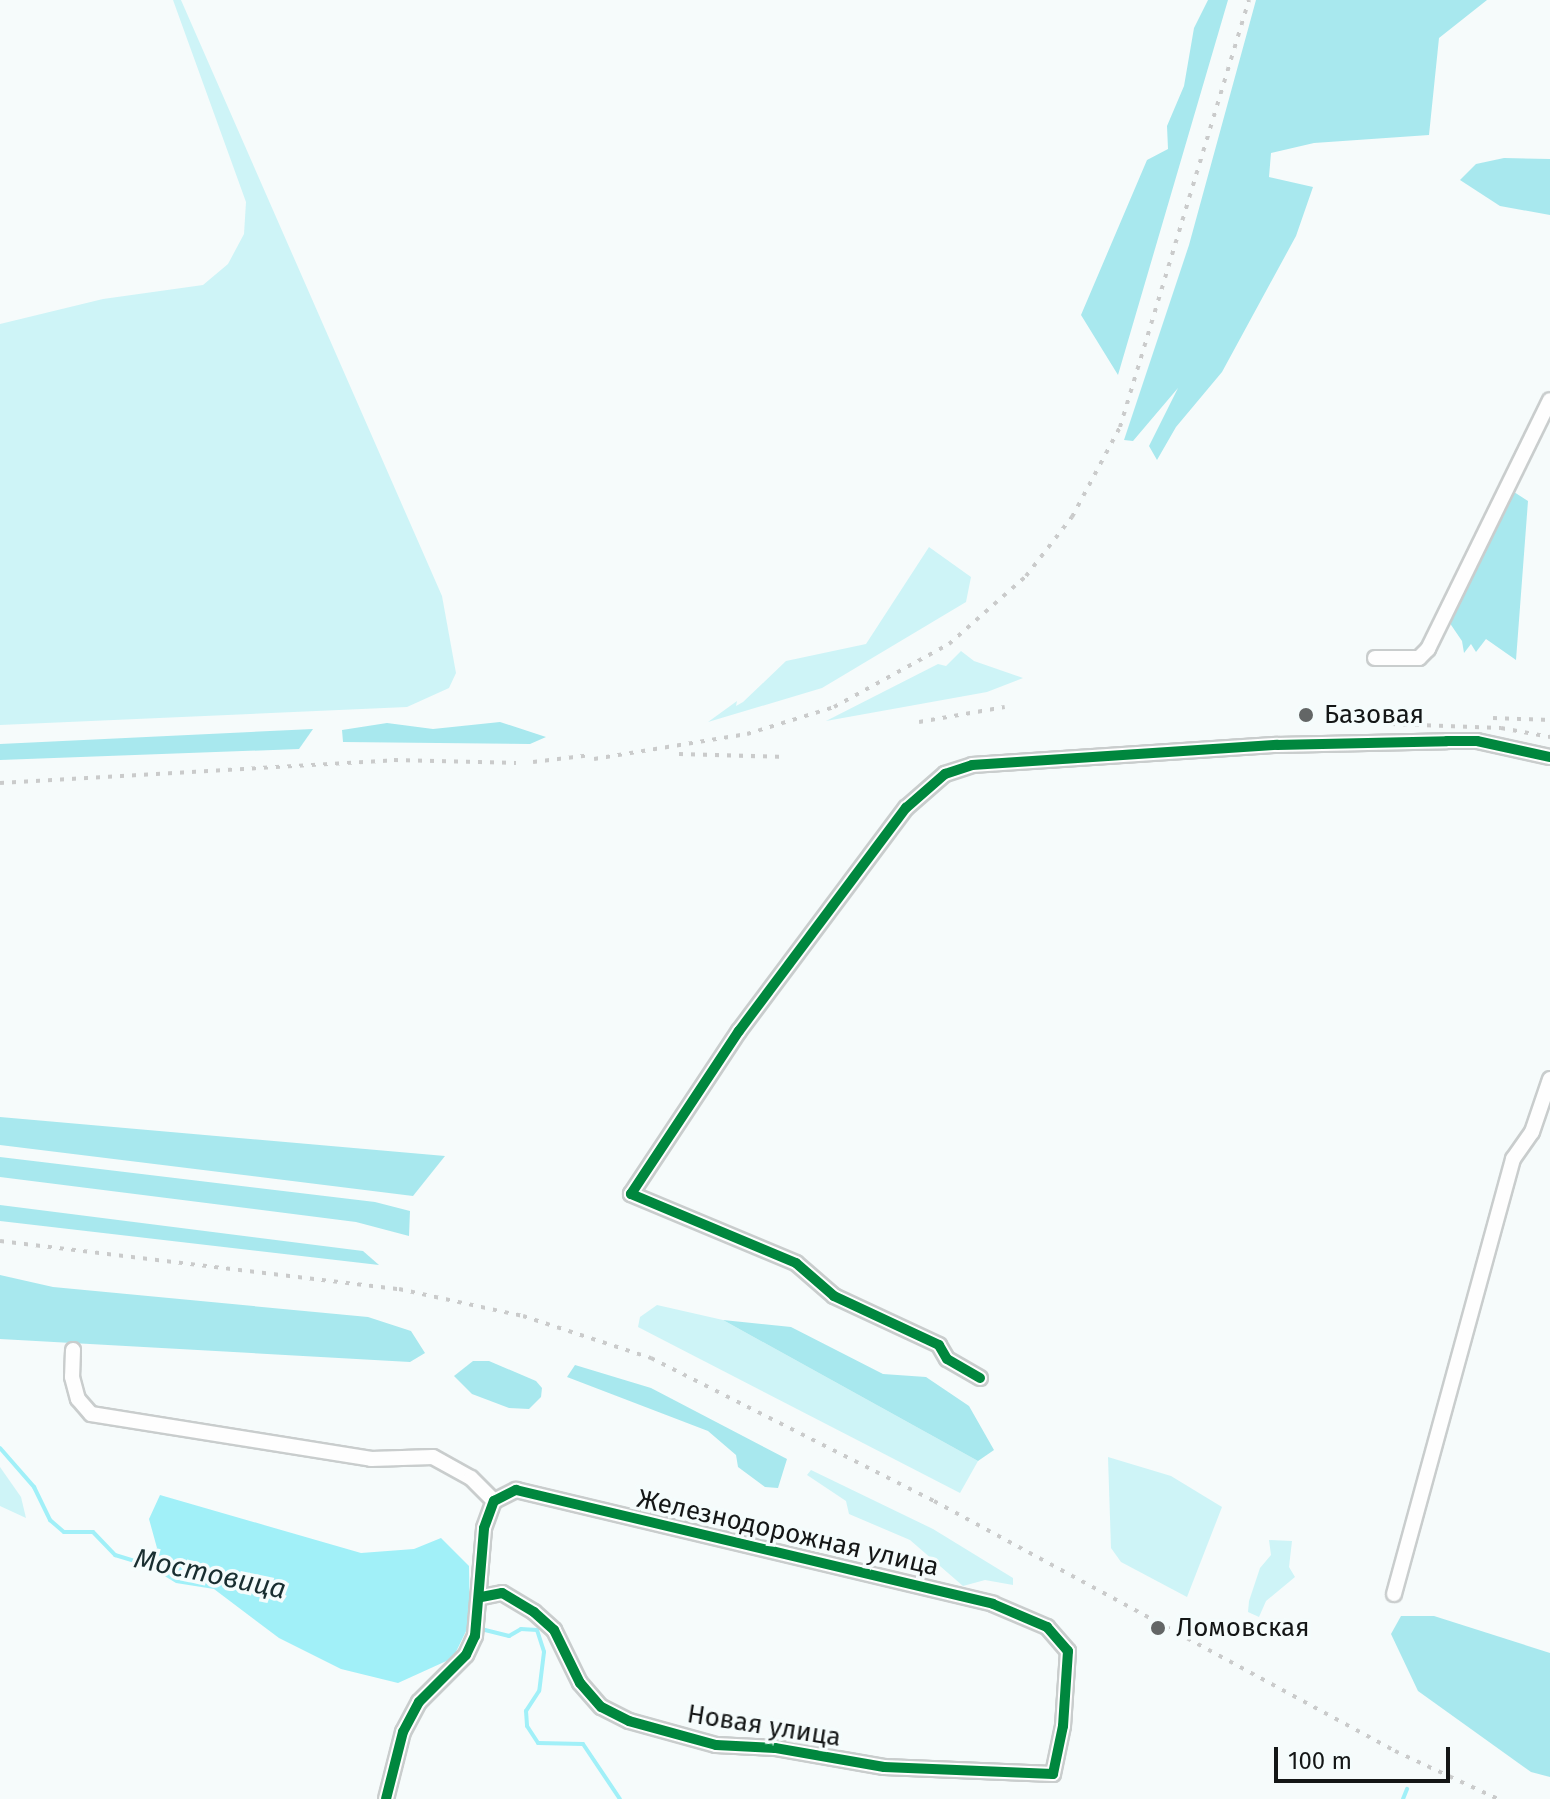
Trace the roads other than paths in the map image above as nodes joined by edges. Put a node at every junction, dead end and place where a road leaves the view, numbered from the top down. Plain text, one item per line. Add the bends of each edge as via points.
1 (1550, 400) edge
2 (1375, 658) dead end
3 (1550, 757) edge
4 (1550, 1079) edge
5 (73, 1350) dead end
6 (980, 1378) dead end
7 (494, 1501) junction
8 (1394, 1594) dead end
9 (481, 1597) junction
10 (1053, 1774) joint
11 (386, 1799) edge

1 - 2 street via 1428,649 1419,658
3 - 6 street via 1477,741 1300,744 972,765 945,774 906,808 739,1031 631,1194 796,1263 834,1296 939,1345 947,1359
4 - 8 street via 1532,1132 1513,1159
5 - 7 street via 78,1399 91,1414 371,1459 433,1457 461,1470
7 - 9 street via 484,1528
7 - 10 street, Железнодорожная улица via 516,1490 993,1604 1047,1627 1068,1651 1063,1726
9 - 10 street, Новая улица via 502,1593 534,1612 554,1630 580,1683 601,1707 629,1721 716,1745 775,1748 884,1767
9 - 11 street via 466,1655 419,1702 403,1732

